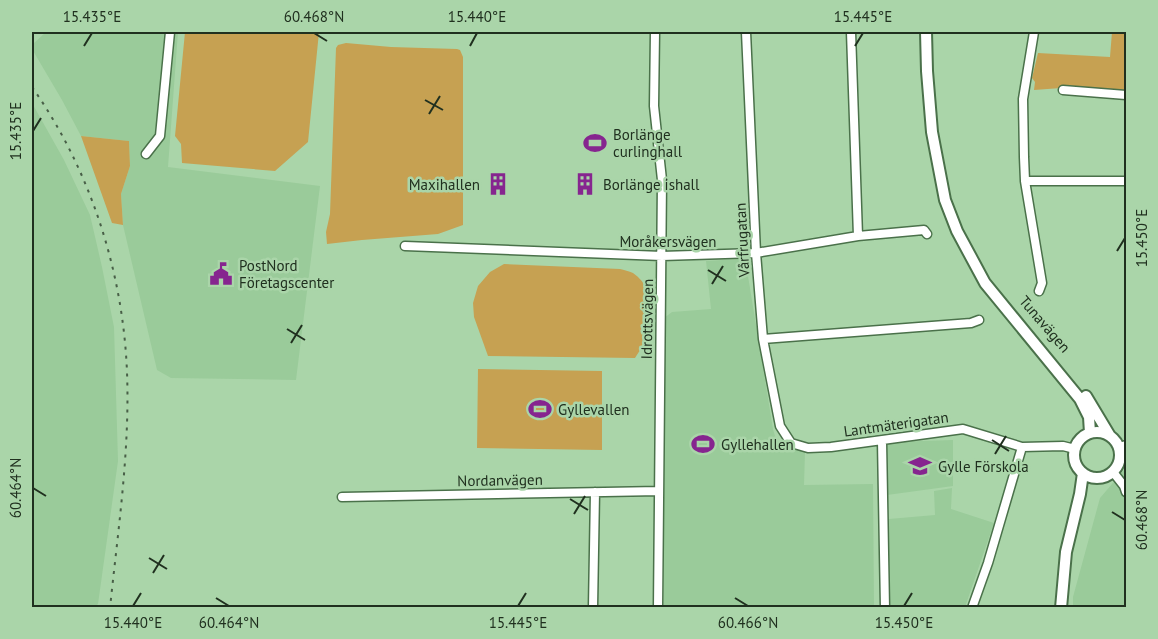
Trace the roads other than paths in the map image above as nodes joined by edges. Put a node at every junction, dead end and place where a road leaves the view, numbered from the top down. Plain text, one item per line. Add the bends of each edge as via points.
1 (170, 32) edge
2 (655, 32) edge
3 (746, 32) edge
4 (852, 32) edge
5 (926, 32) edge
6 (1034, 32) edge
7 (1063, 90) dead end
8 (1126, 95) edge
9 (146, 153) dead end
10 (1025, 181) junction
11 (1126, 182) edge
12 (957, 231) junction
13 (927, 234) dead end
14 (858, 236) junction
15 (405, 246) dead end
16 (756, 253) junction
17 (662, 256) junction
18 (1039, 291) dead end
19 (979, 320) dead end
20 (763, 339) junction
21 (1090, 434) junction
22 (1110, 436) junction
23 (882, 441) junction
24 (791, 443) joint
25 (1123, 446) edge
26 (1022, 447) junction
27 (1075, 449) junction
28 (1113, 472) junction
29 (1083, 473) junction
30 (659, 491) junction
31 (595, 492) junction
32 (1126, 492) edge
33 (342, 497) dead end
34 (592, 608) edge
35 (658, 608) edge
36 (885, 608) edge
37 (972, 608) edge
38 (1060, 608) edge

1 - 9 street via 160,136
2 - 17 street, Idrottsvägen via 654,106 662,180
3 - 16 street, Vårfrugatan
4 - 14 street
5 - 12 street, Tunavägen via 932,132 945,200
6 - 10 street via 1023,99
7 - 8 street
10 - 11 street
10 - 18 street via 1042,284
12 - 21 street, Tunavägen via 985,283 1080,399 1089,417
12 - 22 street, Tunavägen via 987,281 1071,376
13 - 14 street, Moråkersvägen via 924,230
14 - 16 street, Moråkersvägen
15 - 17 street, Moråkersvägen
16 - 17 street, Moråkersvägen
16 - 20 street, Vårfrugatan
17 - 30 street, Idrottsvägen
19 - 20 street
20 - 24 street, Vårfrugatan via 780,426
21 - 22 street
21 - 27 street
22 - 25 street
23 - 24 street, Lantmäterigatan via 808,448
23 - 26 street, Lantmäterigatan via 963,429
23 - 36 street
25 - 28 street
26 - 27 street, Lantmäterigatan
26 - 37 street
27 - 29 street via 1076,462
28 - 29 street via 1101,478
28 - 32 street
29 - 38 street via 1066,552
30 - 31 street, Nordanvägen
30 - 35 street, Idrottsvägen
31 - 33 street, Nordanvägen
31 - 34 street

